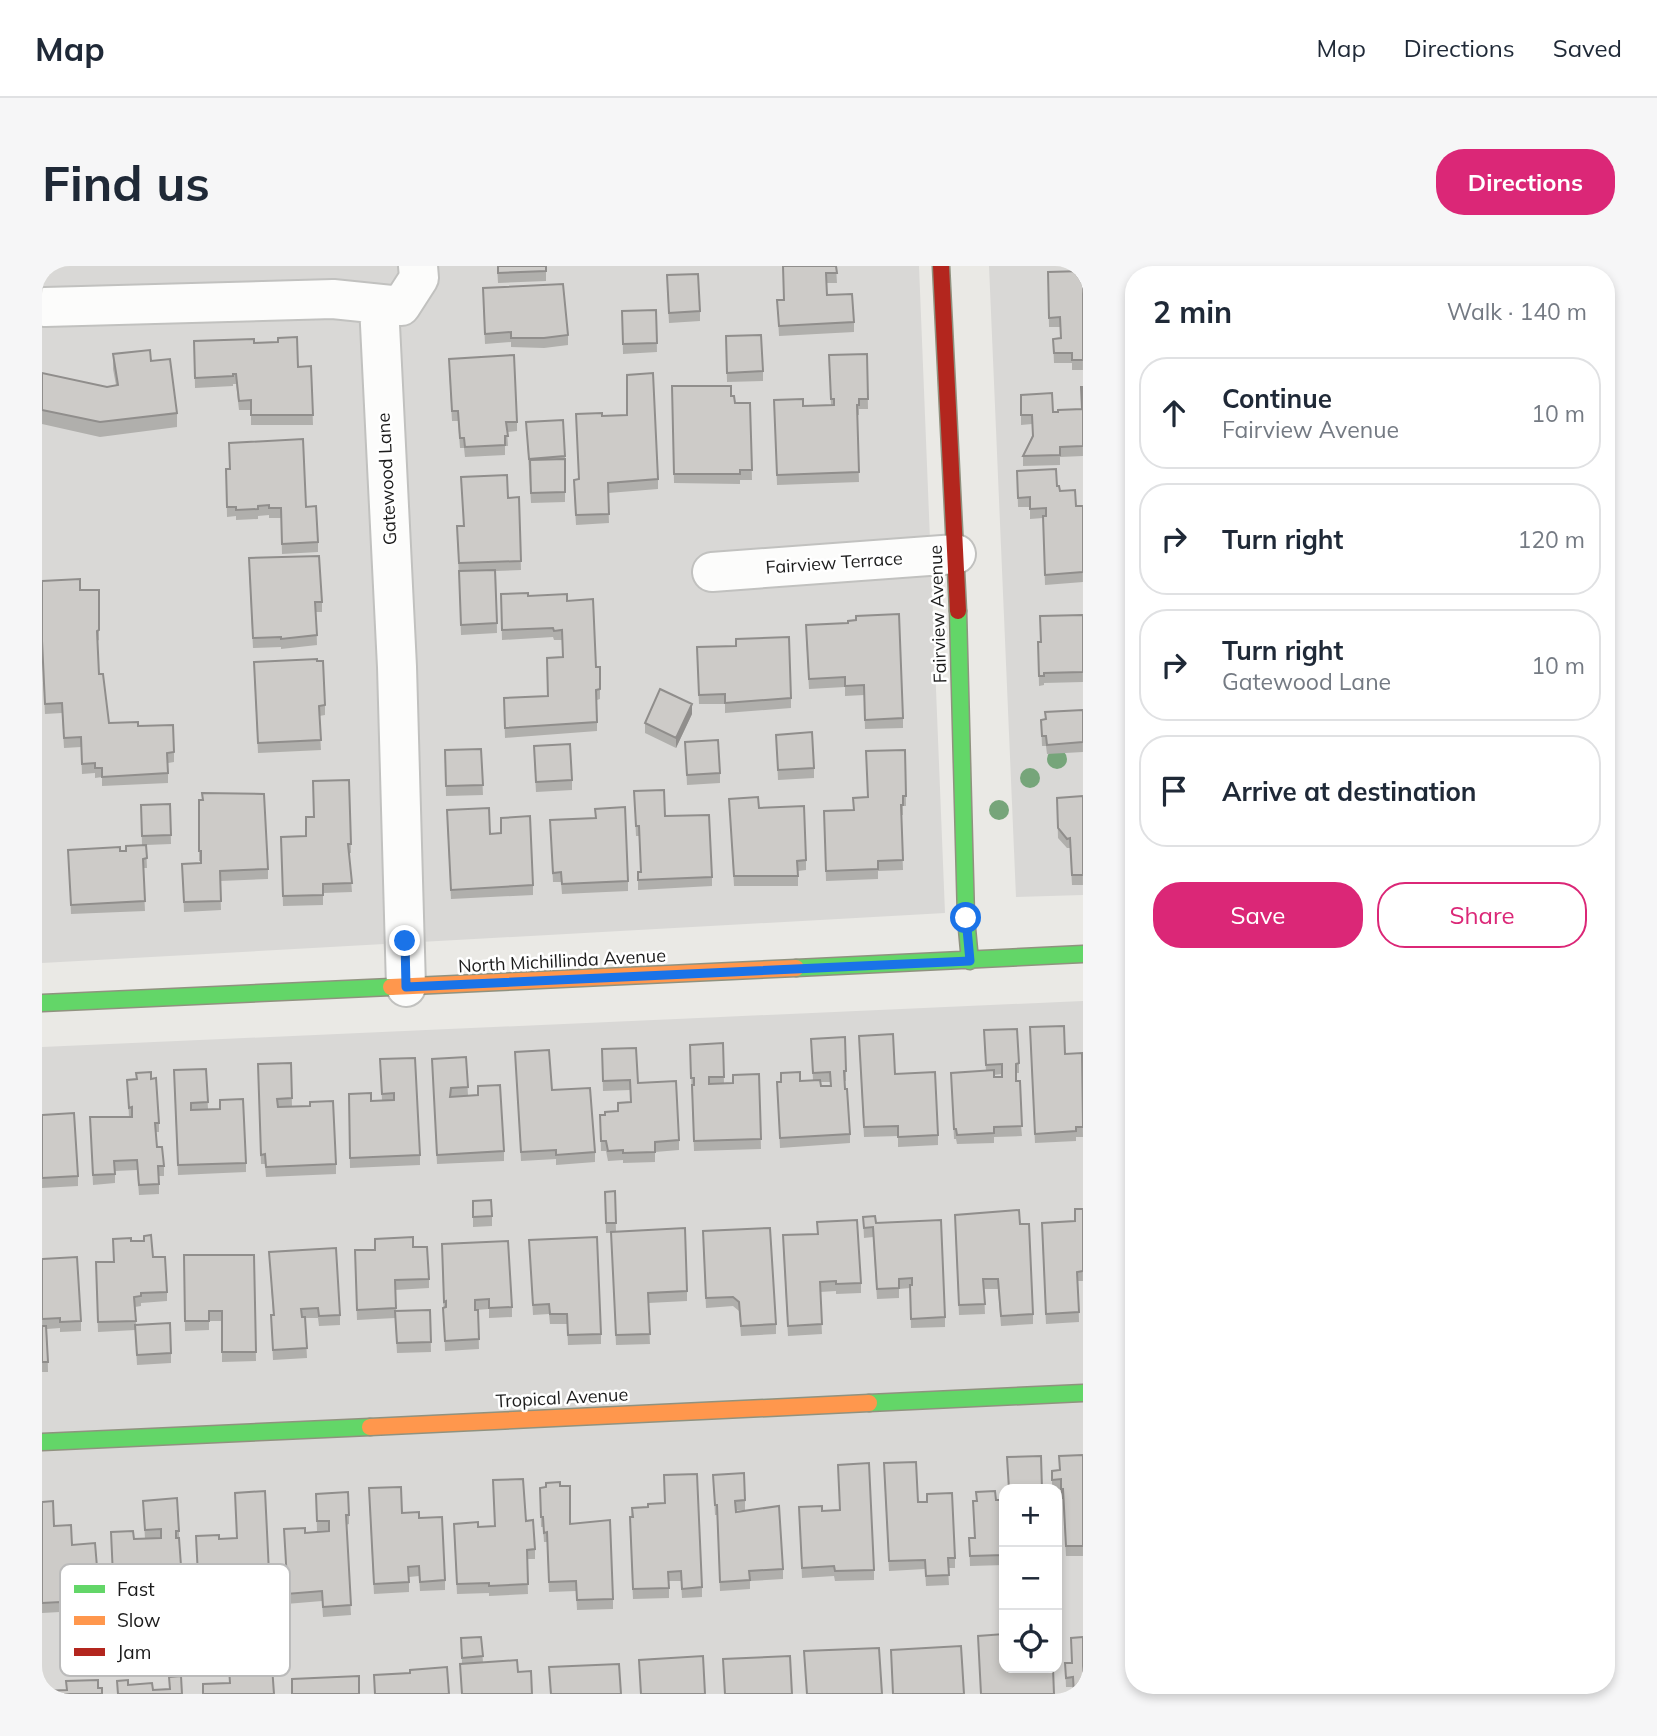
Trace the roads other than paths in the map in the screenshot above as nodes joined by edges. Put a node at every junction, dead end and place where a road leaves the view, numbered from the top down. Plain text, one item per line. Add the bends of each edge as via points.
1 (418, 266) edge
2 (941, 266) edge
3 (379, 305) junction
4 (45, 307) dead end
5 (956, 554) junction
6 (712, 572) dead end
7 (1083, 954) edge
8 (970, 961) junction
9 (406, 987) junction
10 (42, 1003) edge
11 (1083, 1393) edge
12 (42, 1442) edge

1 - 3 street via 419,278 401,306
2 - 5 street, Fairview Avenue
3 - 4 street via 333,299
3 - 9 street, Gatewood Lane via 397,667
5 - 6 street, Fairview Terrace
5 - 8 street, Fairview Avenue
7 - 8 street, North Michillinda Avenue
8 - 9 street, North Michillinda Avenue
9 - 10 street, North Michillinda Avenue
11 - 12 street, Tropical Avenue

